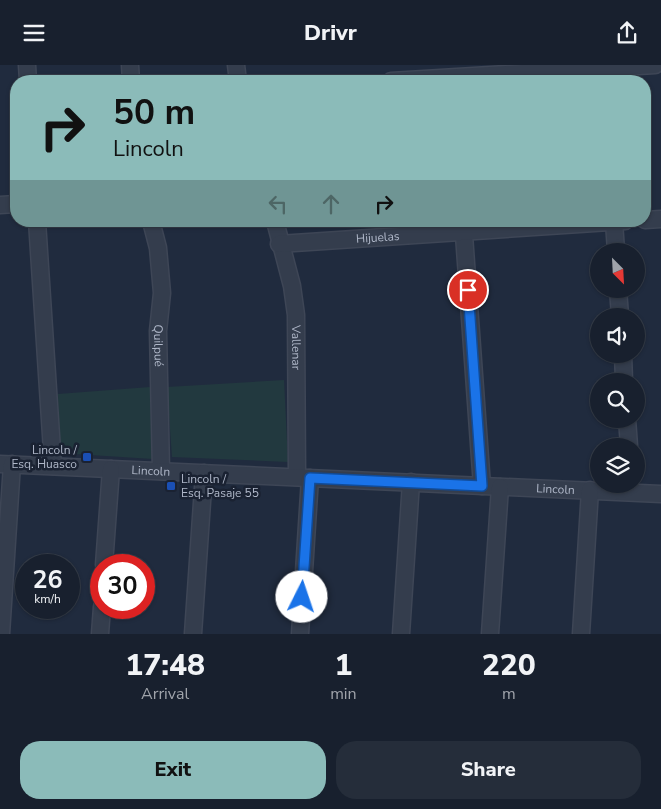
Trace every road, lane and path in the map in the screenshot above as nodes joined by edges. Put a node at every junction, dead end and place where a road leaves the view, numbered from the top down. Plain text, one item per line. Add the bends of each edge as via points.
1 (655, 65) edge
2 (534, 68) edge
3 (483, 75) edge
4 (37, 227) edge
5 (153, 227) edge
6 (276, 227) edge
7 (453, 227) edge
8 (464, 227) edge
9 (619, 227) edge
10 (279, 243) junction
11 (617, 243) edge
12 (6, 464) edge
13 (53, 466) junction
14 (111, 469) junction
15 (161, 471) junction
16 (204, 473) junction
17 (304, 477) junction
18 (411, 482) junction
19 (482, 486) junction
20 (500, 487) junction
21 (590, 490) joint
22 (645, 491) edge
23 (661, 494) edge
24 (105, 554) edge
25 (101, 619) edge
26 (1, 634) edge
27 (100, 634) edge
28 (193, 634) edge
29 (300, 634) edge
30 (401, 634) edge
31 (490, 634) edge
32 (581, 634) edge

1 - 2 street
2 - 3 street
4 - 13 street
5 - 15 street, Quilpué via 162,293 158,331
6 - 10 street, Vallenar
7 - 10 street, Hijuelas
8 - 19 street
9 - 11 street
10 - 17 street, Vallenar via 292,286 296,315
12 - 13 street, Lincoln
12 - 26 street
13 - 14 street, Lincoln
14 - 15 street, Lincoln
14 - 24 street
15 - 16 street, Lincoln
16 - 17 street, Lincoln
16 - 28 street
17 - 18 street, Lincoln
17 - 29 street, Vallenar
18 - 19 street, Lincoln
18 - 30 street
19 - 20 street, Lincoln
20 - 21 street, Lincoln
20 - 31 street
21 - 32 street
22 - 23 street, Lincoln
25 - 27 street

